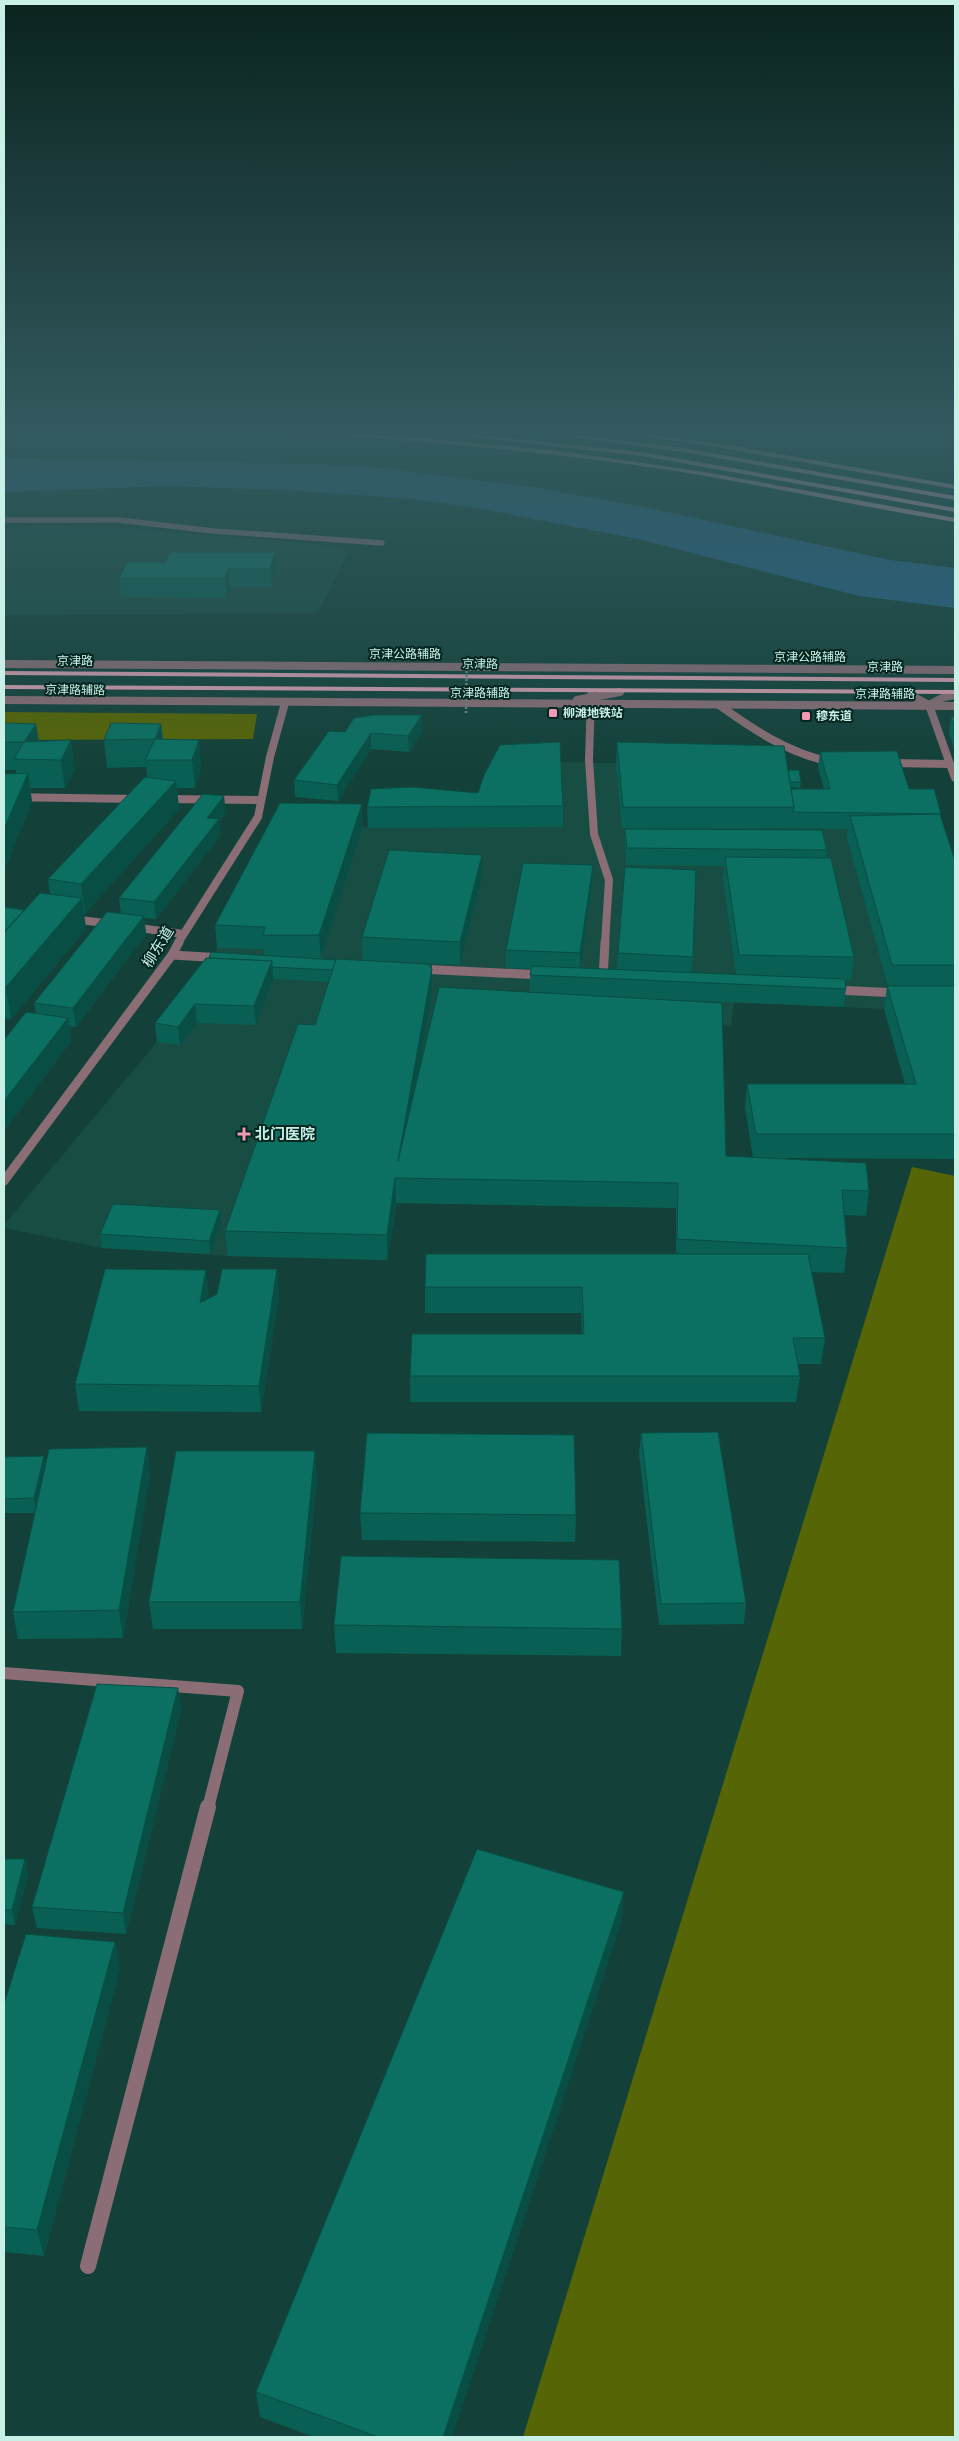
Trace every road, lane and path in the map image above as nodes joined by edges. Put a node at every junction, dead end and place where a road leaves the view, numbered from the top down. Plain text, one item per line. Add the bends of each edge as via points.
1 (467, 656) dead end
2 (4, 664) edge
3 (632, 667) junction
4 (955, 670) edge
5 (4, 673) edge
6 (634, 678) junction
7 (955, 680) edge
8 (4, 687) edge
9 (895, 692) junction
10 (955, 694) edge
11 (591, 698) junction
12 (4, 700) edge
13 (285, 703) junction
14 (718, 705) junction
15 (928, 705) junction
16 (955, 706) edge
17 (466, 713) dead end
18 (844, 762) edge
19 (882, 763) edge
20 (950, 764) junction
21 (955, 778) edge
22 (4, 797) edge
23 (142, 799) edge
24 (152, 799) edge
25 (261, 800) junction
26 (60, 918) edge
27 (182, 934) junction
28 (172, 956) junction
29 (231, 959) edge
30 (407, 968) edge
31 (554, 976) edge
32 (593, 978) edge
33 (603, 979) junction
34 (613, 979) edge
35 (828, 990) edge
36 (906, 993) edge
37 (4, 1181) edge
38 (4, 1673) edge
39 (88, 2266) dead end

1 - 17 path, bridge
2 - 3 street, 京津公路辅路
3 - 4 street, 京津公路辅路
3 - 6 main road
5 - 6 main road, 京津路
6 - 7 main road, 京津路
8 - 11 main road, 京津路
9 - 10 main road, 京津路
9 - 11 main road, 京津路 via 620,692
9 - 15 street via 912,696
10 - 15 street
11 - 13 street, 京津路辅路 via 554,704
11 - 14 street, 京津路辅路
11 - 33 street via 589,760 594,834 609,880
12 - 13 street, 京津路辅路
13 - 25 street, 柳东道
14 - 15 street, 京津路辅路
14 - 18 street via 788,750 816,759
15 - 16 street, 京津路辅路
15 - 20 street
19 - 20 street
20 - 21 street
22 - 23 street
24 - 25 street
25 - 27 street, 柳东道 via 258,817
26 - 27 street
27 - 28 street, 柳东道
28 - 29 street
28 - 37 street, 柳东道
30 - 31 street
32 - 33 street
33 - 34 street
35 - 36 street
38 - 39 street via 238,1691

